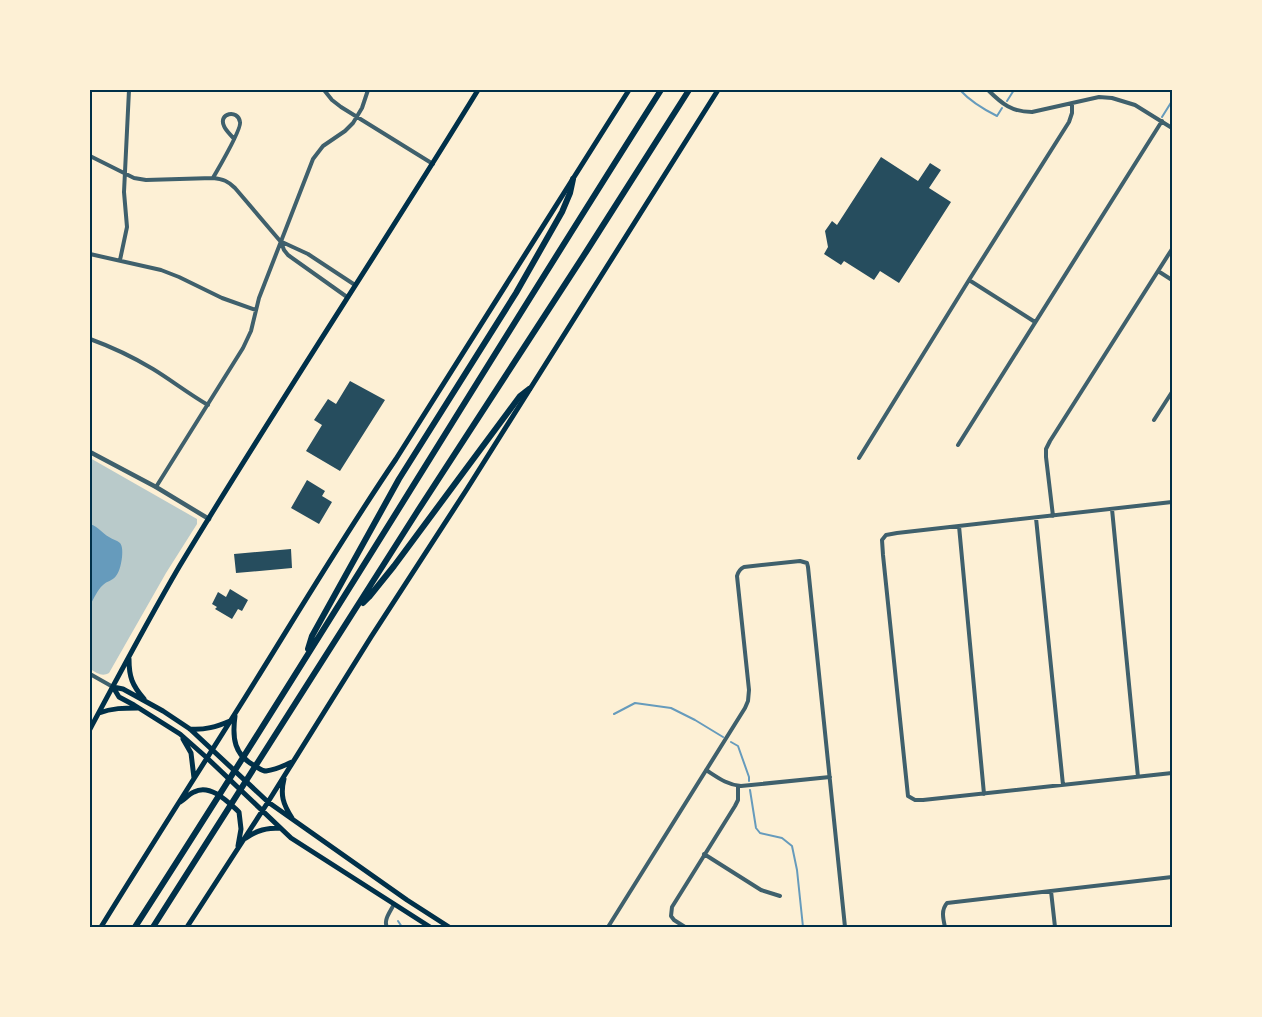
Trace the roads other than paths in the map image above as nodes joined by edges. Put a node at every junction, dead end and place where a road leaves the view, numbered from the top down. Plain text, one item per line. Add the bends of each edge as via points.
1 (129, 90) edge
2 (324, 90) edge
3 (368, 90) edge
4 (478, 90) edge
5 (629, 90) edge
6 (661, 90) edge
7 (689, 90) edge
8 (718, 90) edge
9 (988, 90) edge
10 (1072, 103) junction
11 (356, 118) junction
12 (1162, 121) junction
13 (1172, 128) edge
14 (234, 139) junction
15 (90, 156) edge
16 (433, 164) junction
17 (125, 174) junction
18 (213, 178) junction
19 (573, 179) junction
20 (281, 242) junction
21 (1172, 249) edge
22 (90, 254) edge
23 (120, 260) junction
24 (1158, 271) junction
25 (969, 280) junction
26 (1172, 280) edge
27 (355, 285) junction
28 (347, 297) junction
29 (256, 310) junction
30 (1035, 322) junction
31 (90, 339) edge
32 (529, 390) junction
33 (1172, 392) edge
34 (208, 405) junction
35 (1154, 420) dead end
36 (958, 445) dead end
37 (90, 452) edge
38 (859, 458) dead end
39 (156, 487) junction
40 (1172, 502) edge
41 (1112, 509) junction
42 (1052, 516) junction
43 (1036, 518) junction
44 (209, 519) junction
45 (959, 526) junction
46 (356, 609) junction
47 (129, 657) junction
48 (306, 657) junction
49 (90, 674) edge
50 (113, 687) junction
51 (146, 701) junction
52 (138, 708) junction
53 (99, 713) junction
54 (235, 713) junction
55 (230, 721) junction
56 (90, 729) edge
57 (190, 729) junction
58 (180, 734) junction
59 (212, 749) junction
60 (206, 757) junction
61 (294, 760) junction
62 (706, 770) junction
63 (1172, 773) edge
64 (286, 774) junction
65 (830, 777) junction
66 (1138, 777) junction
67 (194, 778) junction
68 (1064, 785) junction
69 (738, 786) junction
70 (984, 794) junction
71 (268, 802) junction
72 (177, 804) junction
73 (262, 811) junction
74 (294, 820) junction
75 (280, 828) junction
76 (242, 842) junction
77 (238, 849) junction
78 (704, 854) junction
79 (1172, 876) edge
80 (1051, 891) junction
81 (780, 896) dead end
82 (394, 904) junction
83 (101, 927) edge
84 (136, 927) edge
85 (153, 927) edge
86 (187, 927) edge
87 (387, 927) edge
88 (430, 927) edge
89 (449, 927) edge
90 (608, 927) edge
91 (685, 927) edge
92 (845, 927) edge
93 (945, 927) edge
94 (1055, 927) edge

1 - 17 street
2 - 11 street
3 - 11 street
4 - 16 main road
5 - 19 main road
6 - 48 highway
7 - 46 highway
8 - 32 main road
9 - 10 street via 999,102 1021,112
10 - 12 street via 1099,97 1112,98 1135,105
10 - 25 street via 1069,122
11 - 16 street
11 - 20 street via 345,131 323,146 313,159
12 - 13 street
12 - 30 street
14 - 14 street via 240,121 230,114 226,115 223,124
14 - 18 street
15 - 17 street
16 - 27 main road
17 - 18 street via 146,180
17 - 23 street via 127,226
18 - 20 street via 228,181
19 - 48 highway via 570,193 545,242 399,479 312,636
19 - 54 main road
20 - 27 street via 308,254
20 - 28 street via 288,255
20 - 29 street
21 - 24 street
22 - 23 street
23 - 29 street via 179,276 222,298
24 - 26 street
24 - 42 street via 1046,449
25 - 30 street
25 - 38 street
27 - 28 main road
28 - 44 main road
29 - 34 street via 243,348
30 - 36 street
31 - 34 street via 135,359
32 - 46 highway via 520,396 384,578
32 - 61 main road
33 - 35 street
34 - 39 street
37 - 39 street
39 - 44 street
40 - 41 street
41 - 42 street
41 - 66 street
42 - 43 street
43 - 45 street
43 - 68 street
44 - 47 main road
45 - 70 street
45 - 70 street via 886,535 882,540 883,555 908,796 923,800
46 - 85 highway
47 - 50 main road
47 - 51 main road via 131,681
48 - 84 highway
49 - 50 street
50 - 51 main road
50 - 52 main road via 119,697
50 - 53 main road
51 - 57 main road
52 - 53 main road via 109,709
52 - 58 main road
53 - 56 main road
54 - 55 main road
54 - 61 main road via 235,743 246,761 264,771 279,769
55 - 57 main road via 208,729
55 - 59 main road
57 - 59 main road
58 - 60 main road
58 - 67 main road via 191,753
59 - 60 main road
59 - 71 main road
60 - 67 main road
60 - 73 main road
61 - 64 main road
62 - 65 street via 748,701 738,573 744,567 800,561 808,566
62 - 69 street
62 - 90 street
63 - 66 street
64 - 71 main road
64 - 74 main road via 282,795
65 - 69 street
65 - 92 street
66 - 68 street
67 - 72 main road
68 - 70 street
69 - 78 street via 735,806
71 - 73 main road
71 - 74 main road
72 - 77 main road via 195,791 208,790 226,800 239,812
72 - 83 main road
73 - 75 main road
73 - 76 main road
74 - 89 main road
75 - 76 main road via 260,830
75 - 82 main road
76 - 77 main road
77 - 86 main road
78 - 81 street via 761,890
78 - 91 street via 672,907 671,916
79 - 80 street
80 - 93 street via 947,903 943,914
80 - 94 street
82 - 87 street via 385,921
82 - 88 main road

